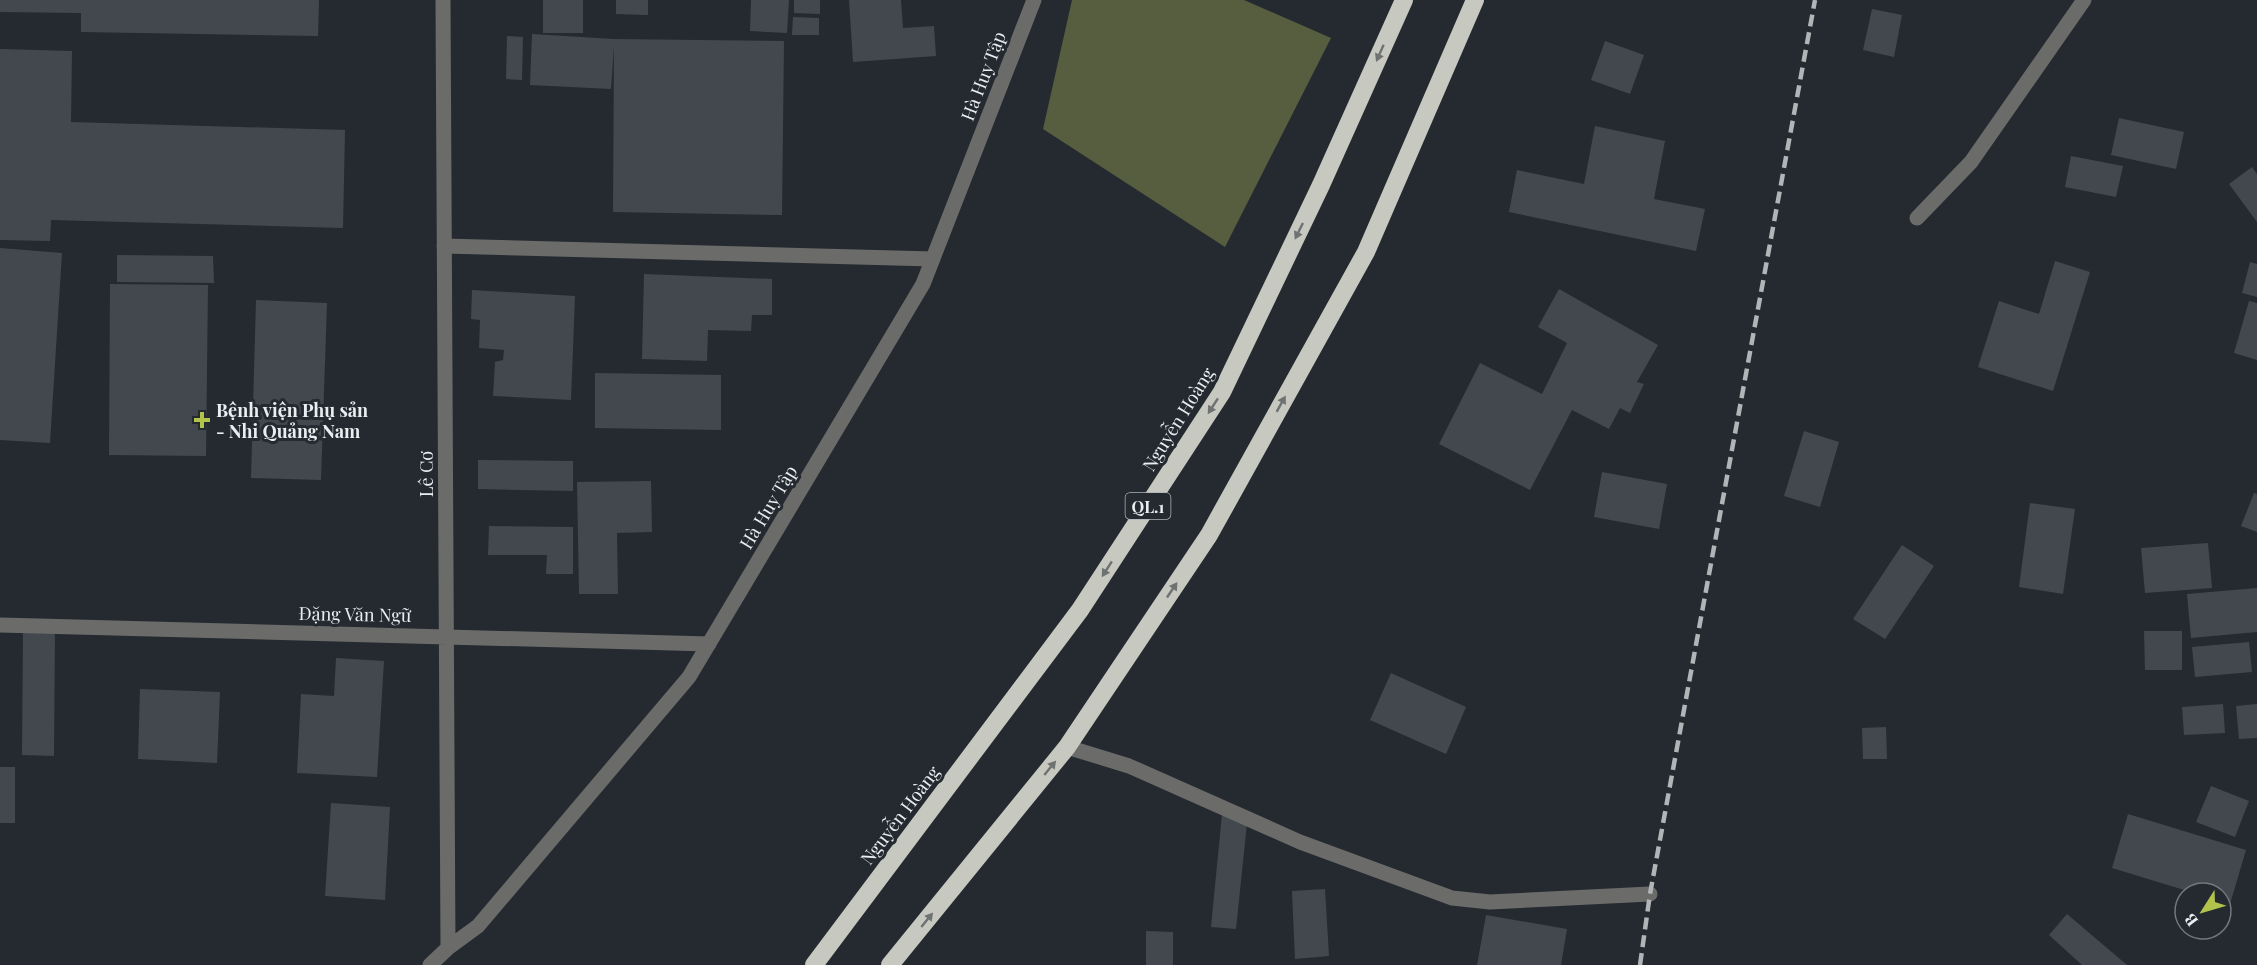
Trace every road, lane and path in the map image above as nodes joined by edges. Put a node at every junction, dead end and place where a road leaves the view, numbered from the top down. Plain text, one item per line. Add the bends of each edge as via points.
1 (443, 0) edge
2 (1034, 0) edge
3 (1404, 0) edge
4 (1475, 0) edge
5 (2084, 0) edge
6 (1917, 218) dead end
7 (444, 246) junction
8 (933, 259) junction
9 (0, 625) edge
10 (446, 636) junction
11 (709, 644) junction
12 (1067, 747) junction
13 (1650, 894) dead end
14 (448, 948) junction
15 (430, 965) edge
16 (814, 965) edge
17 (891, 965) edge

1 - 7 street, Lê Cơ
2 - 8 street, Hà Huy Tập
3 -> 16 highway, Nguyễn Hoàng / QL.1 via 1222,392 1080,610
12 -> 4 highway via 1209,535 1366,252
5 - 6 street via 1971,162
7 - 8 street
7 - 10 street, Lê Cơ
8 - 11 street, Hà Huy Tập via 923,284
9 - 10 street, Đặng Văn Ngữ
10 - 11 street, Đặng Văn Ngữ
10 - 14 street, Lê Cơ
11 - 14 street, Hà Huy Tập via 689,677 478,926
12 - 13 street via 1129,766 1300,842 1452,898 1490,902
17 -> 12 highway
14 - 15 street, Hà Huy Tập

